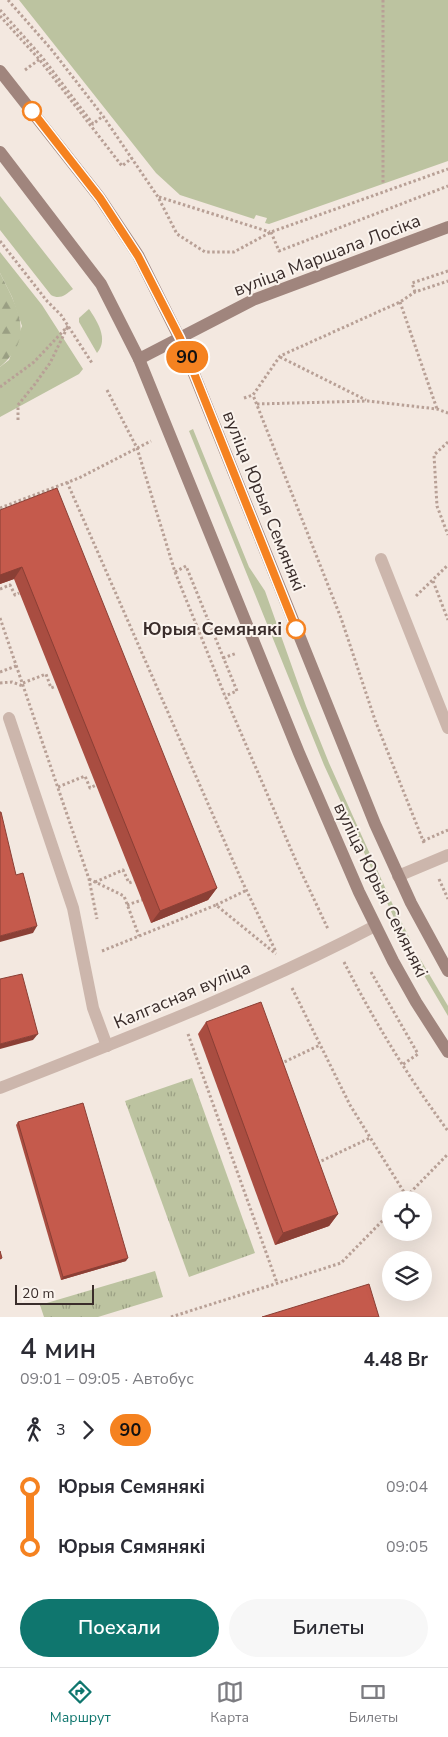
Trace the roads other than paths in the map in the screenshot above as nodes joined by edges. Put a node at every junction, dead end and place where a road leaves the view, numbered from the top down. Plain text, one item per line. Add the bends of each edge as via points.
1 (0, 71) edge
2 (0, 152) edge
3 (448, 228) edge
4 (180, 338) junction
5 (139, 359) junction
6 (381, 559) dead end
7 (9, 718) dead end
8 (448, 728) edge
9 (448, 855) edge
10 (398, 876) junction
11 (375, 926) junction
12 (448, 971) edge
13 (107, 1046) junction
14 (448, 1052) edge
15 (0, 1088) edge

1 - 4 main road, вуліца Юрыя Семянякі via 100,198 133,247
2 - 5 main road, вуліца Юрыя Семянякі via 101,284
3 - 4 main road, вуліца Маршала Лосіка via 253,300
4 - 5 main road, вуліца Маршала Лосіка
4 - 10 main road, вуліца Юрыя Семянякі
5 - 11 main road, вуліца Юрыя Семянякі via 324,815
6 - 8 street
7 - 13 street via 73,908 93,1008
9 - 10 street
10 - 12 main road, вуліца Юрыя Семянякі
11 - 13 street, Калгасная вуліца via 294,966
11 - 14 main road, вуліца Юрыя Семянякі via 416,1002
13 - 15 street, Калгасная вуліца

